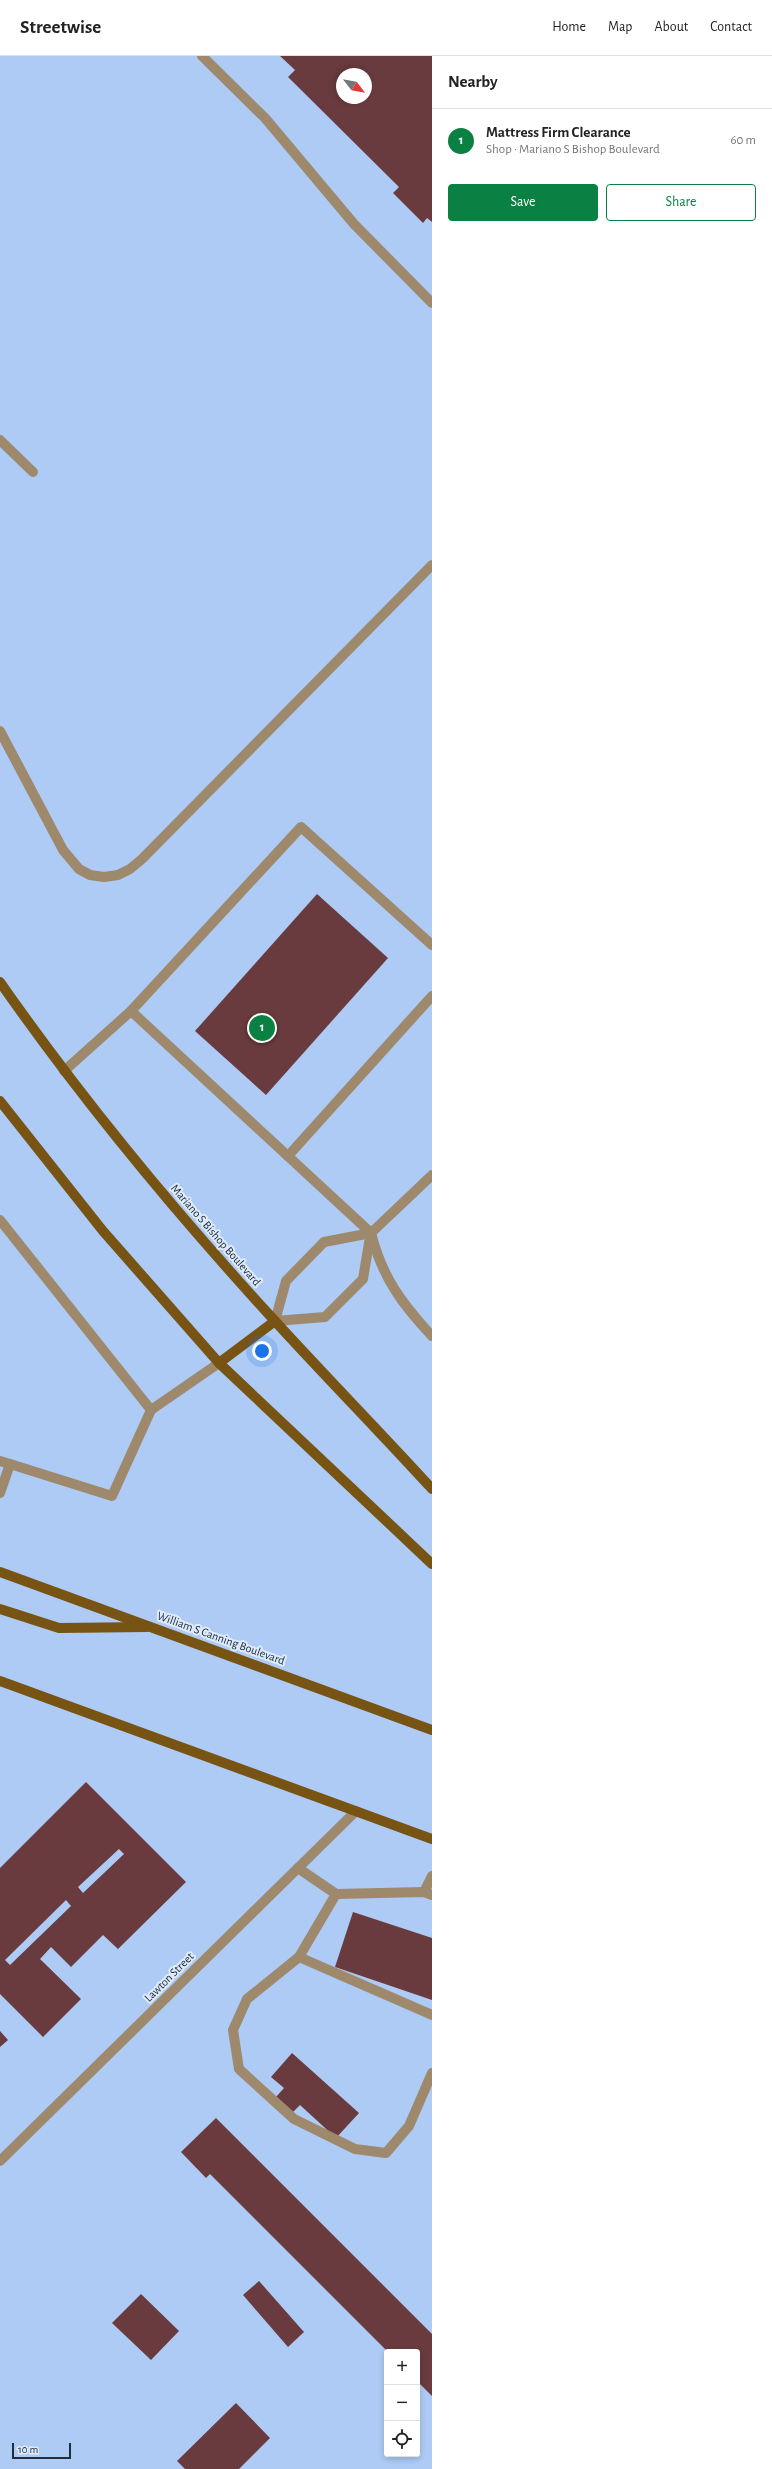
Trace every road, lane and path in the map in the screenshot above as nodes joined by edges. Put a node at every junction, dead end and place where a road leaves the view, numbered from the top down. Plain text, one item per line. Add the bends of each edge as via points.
1 (202, 56) edge
2 (432, 303) edge
3 (0, 440) edge
4 (33, 472) dead end
5 (432, 565) edge
6 (0, 731) edge
7 (432, 945) edge
8 (0, 982) edge
9 (432, 996) edge
10 (131, 1011) junction
11 (64, 1071) junction
12 (0, 1101) edge
13 (288, 1156) junction
14 (432, 1176) edge
15 (0, 1220) edge
16 (371, 1233) junction
17 (274, 1321) junction
18 (432, 1336) edge
19 (219, 1362) junction
20 (151, 1410) junction
21 (0, 1461) edge
22 (10, 1464) junction
23 (432, 1489) edge
24 (0, 1493) edge
25 (432, 1564) edge
26 (0, 1572) edge
27 (0, 1609) edge
28 (153, 1627) junction
29 (0, 1681) edge
30 (432, 1730) edge
31 (356, 1811) junction
32 (432, 1839) edge
33 (298, 1868) junction
34 (432, 1876) edge
35 (336, 1894) junction
36 (428, 1894) edge
37 (299, 1957) junction
38 (432, 2015) edge
39 (432, 2073) edge
40 (0, 2161) edge

1 - 2 street via 265,118 354,224
3 - 4 street
5 - 6 street via 142,859 118,875 90,875 70,860
7 - 10 street via 301,827
8 - 11 main road, Mariano S Bishop Boulevard
9 - 13 street
10 - 11 street
10 - 13 street
11 - 17 main road, Mariano S Bishop Boulevard via 157,1187
12 - 19 main road via 103,1231
13 - 16 street
14 - 16 street
15 - 20 street
16 - 17 street via 324,1242 286,1281
16 - 17 street via 363,1279 325,1317
16 - 18 street via 386,1278 415,1318
17 - 19 main road
17 - 23 main road, Mariano S Bishop Boulevard
19 - 20 street
19 - 25 main road
20 - 22 street via 112,1496
21 - 22 street
22 - 24 street
26 - 28 main road, William S Canning Boulevard
27 - 28 main road via 59,1628
28 - 30 main road, William S Canning Boulevard
29 - 31 main road
31 - 32 main road
31 - 33 street, Lawton Street
33 - 35 street
33 - 40 street, Lawton Street
34 - 36 street
35 - 36 street
35 - 37 street
37 - 38 street
37 - 39 street via 247,1999 233,2030 239,2070 294,2119 355,2149 386,2152 409,2126

